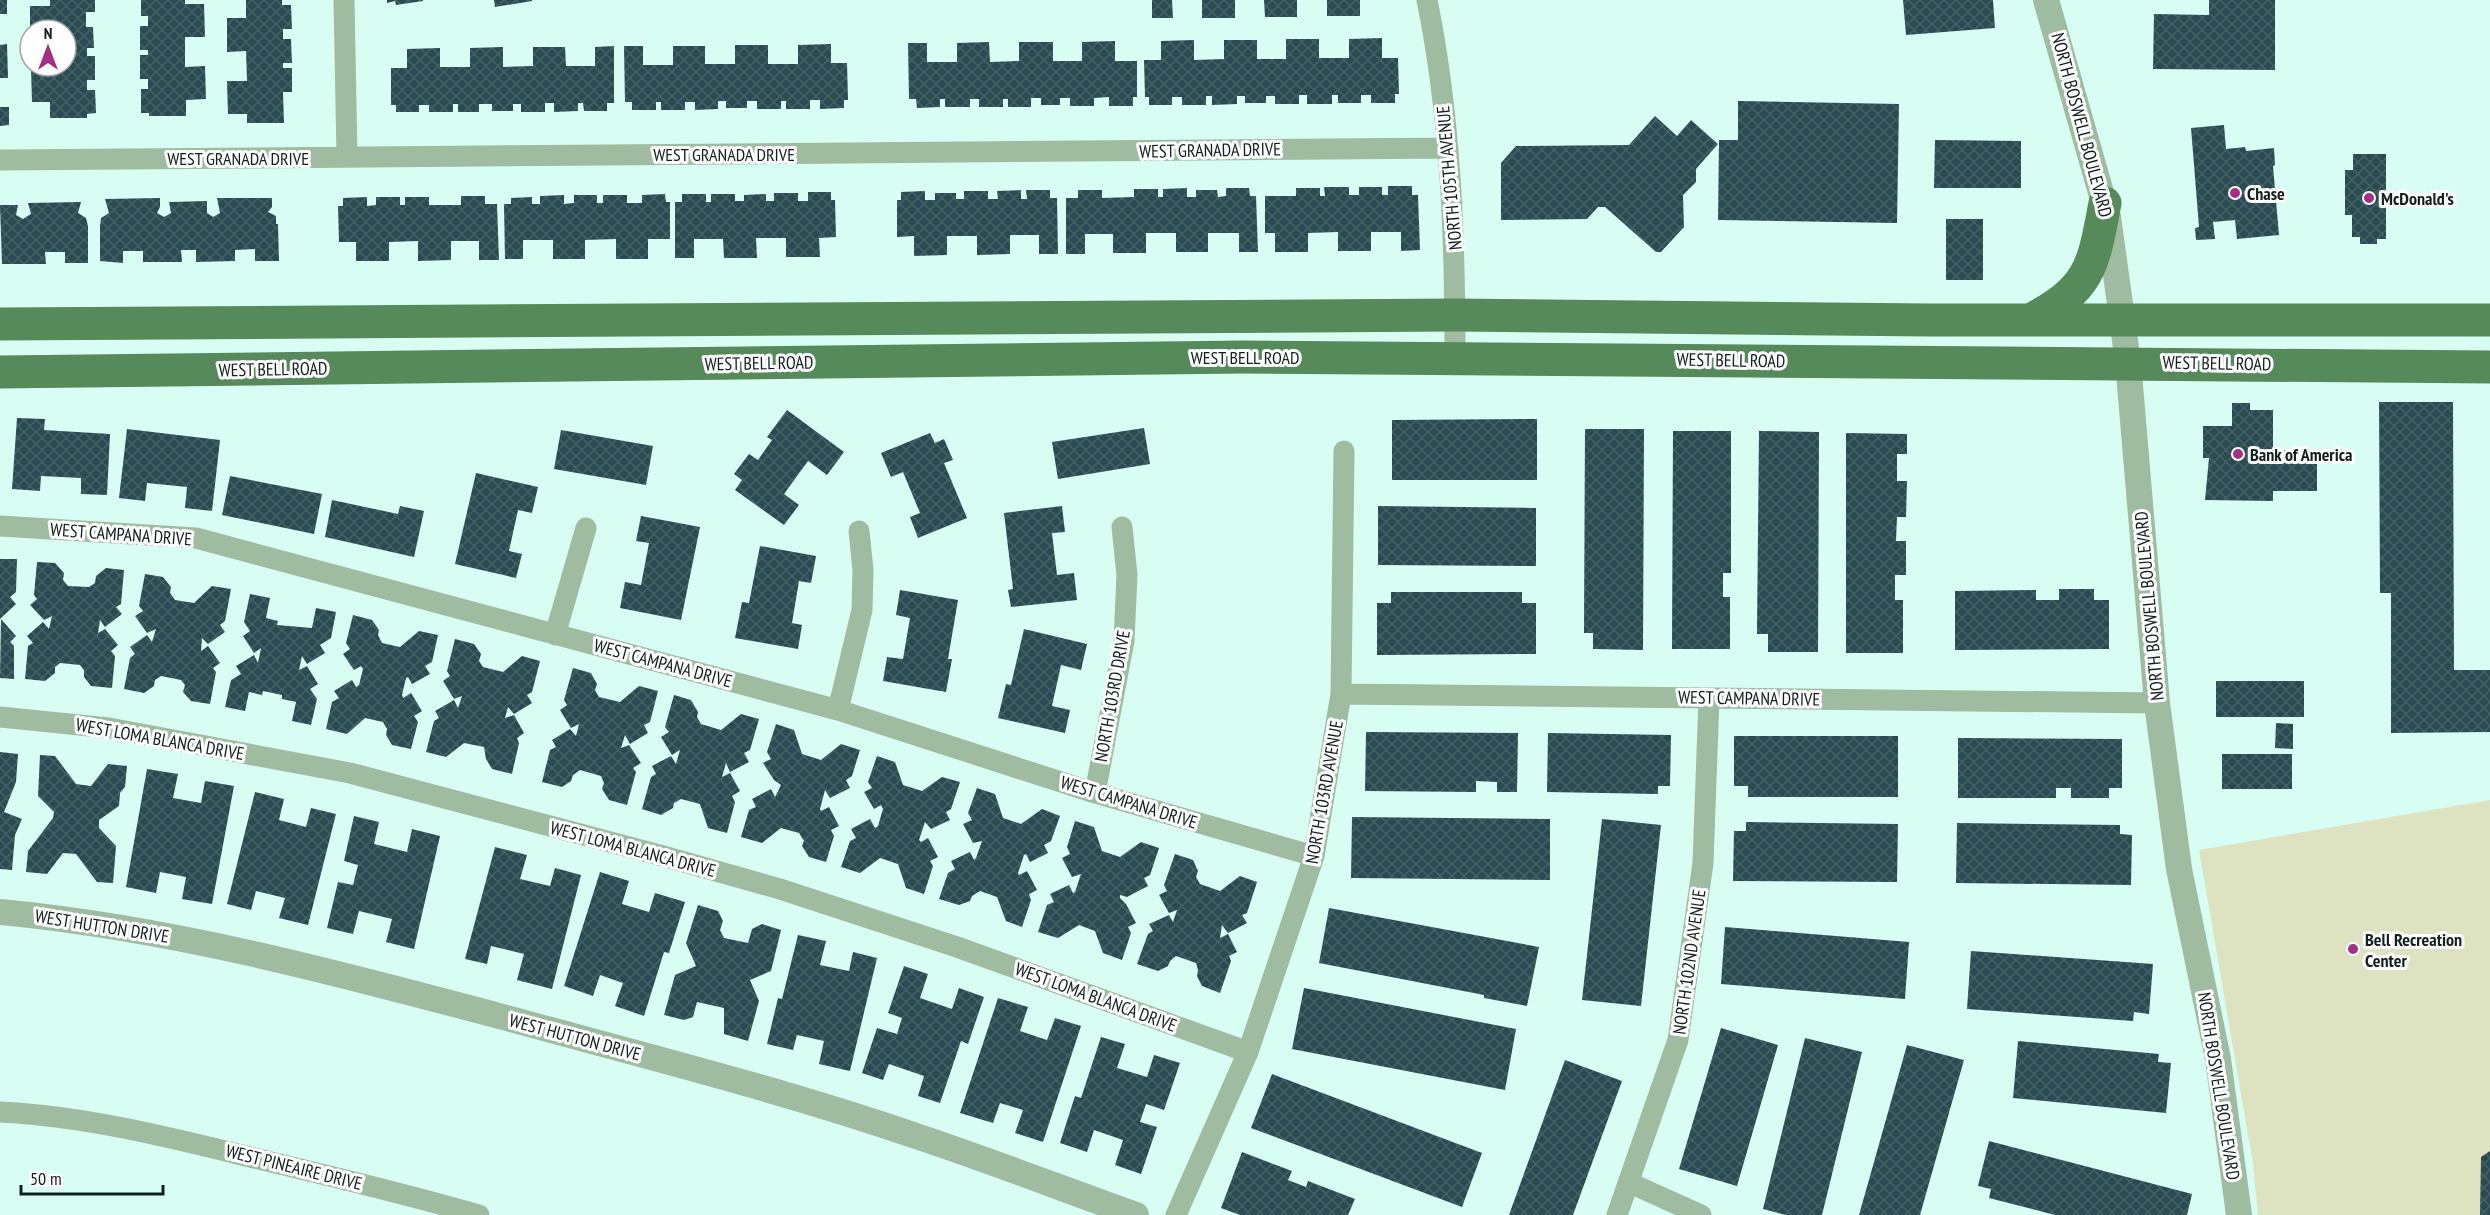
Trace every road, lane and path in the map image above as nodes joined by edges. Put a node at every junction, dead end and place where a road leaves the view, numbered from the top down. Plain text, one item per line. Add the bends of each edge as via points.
1 (344, 0) edge
2 (1427, 0) edge
3 (2046, 0) edge
4 (1448, 148) junction
5 (347, 158) junction
6 (0, 160) edge
7 (2105, 203) junction
8 (1455, 315) junction
9 (2030, 320) junction
10 (2123, 320) junction
11 (2490, 320) edge
12 (0, 324) edge
13 (1455, 357) junction
14 (2128, 362) junction
15 (2490, 367) edge
16 (0, 372) edge
17 (1344, 451) dead end
18 (0, 526) edge
19 (1122, 527) dead end
20 (586, 528) dead end
21 (859, 531) dead end
22 (555, 635) junction
23 (1341, 694) junction
24 (1709, 698) junction
25 (2157, 703) junction
26 (838, 710) junction
27 (0, 717) edge
28 (1095, 793) junction
29 (1314, 856) junction
30 (0, 912) edge
31 (1248, 1052) junction
32 (0, 1112) edge
33 (1630, 1184) junction
34 (479, 1215) edge
35 (1136, 1215) edge
36 (1176, 1215) edge
37 (1617, 1215) edge
38 (1701, 1215) edge
39 (2239, 1215) edge

1 - 5 street
2 - 4 street, NORTH 105TH AVENUE
3 - 7 street, NORTH BOSWELL BOULEVARD
4 - 5 street, WEST GRANADA DRIVE
4 - 8 street, NORTH 105TH AVENUE via 1454,200
5 - 6 street, WEST GRANADA DRIVE
7 - 9 main road via 2096,250 2083,278 2067,298
7 - 10 street, NORTH BOSWELL BOULEVARD
8 - 9 main road
8 - 12 main road
8 - 13 street, NORTH 105TH AVENUE
9 - 10 main road
10 - 11 main road
10 - 14 street, NORTH BOSWELL BOULEVARD
13 - 14 main road, WEST BELL ROAD
13 - 16 main road, WEST BELL ROAD
14 - 15 main road, WEST BELL ROAD
14 - 25 street, NORTH BOSWELL BOULEVARD
17 - 23 street, NORTH 103RD AVENUE
18 - 22 street, WEST CAMPANA DRIVE via 195,538
19 - 28 street, NORTH 103RD DRIVE via 1127,575 1124,641
20 - 22 street
21 - 26 street via 862,610
22 - 26 street, WEST CAMPANA DRIVE
23 - 24 street, WEST CAMPANA DRIVE
23 - 29 street, NORTH 103RD AVENUE
24 - 25 street, WEST CAMPANA DRIVE
24 - 33 street, NORTH 102ND AVENUE via 1703,863 1678,1040
25 - 39 street, NORTH BOSWELL BOULEVARD via 2179,869 2218,1059
26 - 28 street, WEST CAMPANA DRIVE
27 - 31 street, WEST LOMA BLANCA DRIVE via 110,728 350,773 652,853 780,889 957,947
28 - 29 street, WEST CAMPANA DRIVE
29 - 31 street, NORTH 103RD AVENUE
30 - 35 street, WEST HUTTON DRIVE via 110,925 189,940 442,1001 736,1081 918,1136
31 - 36 street, NORTH 103RD AVENUE
32 - 34 street, WEST PINEAIRE DRIVE via 41,1114 177,1139
33 - 37 street, NORTH 102ND AVENUE
33 - 38 street

